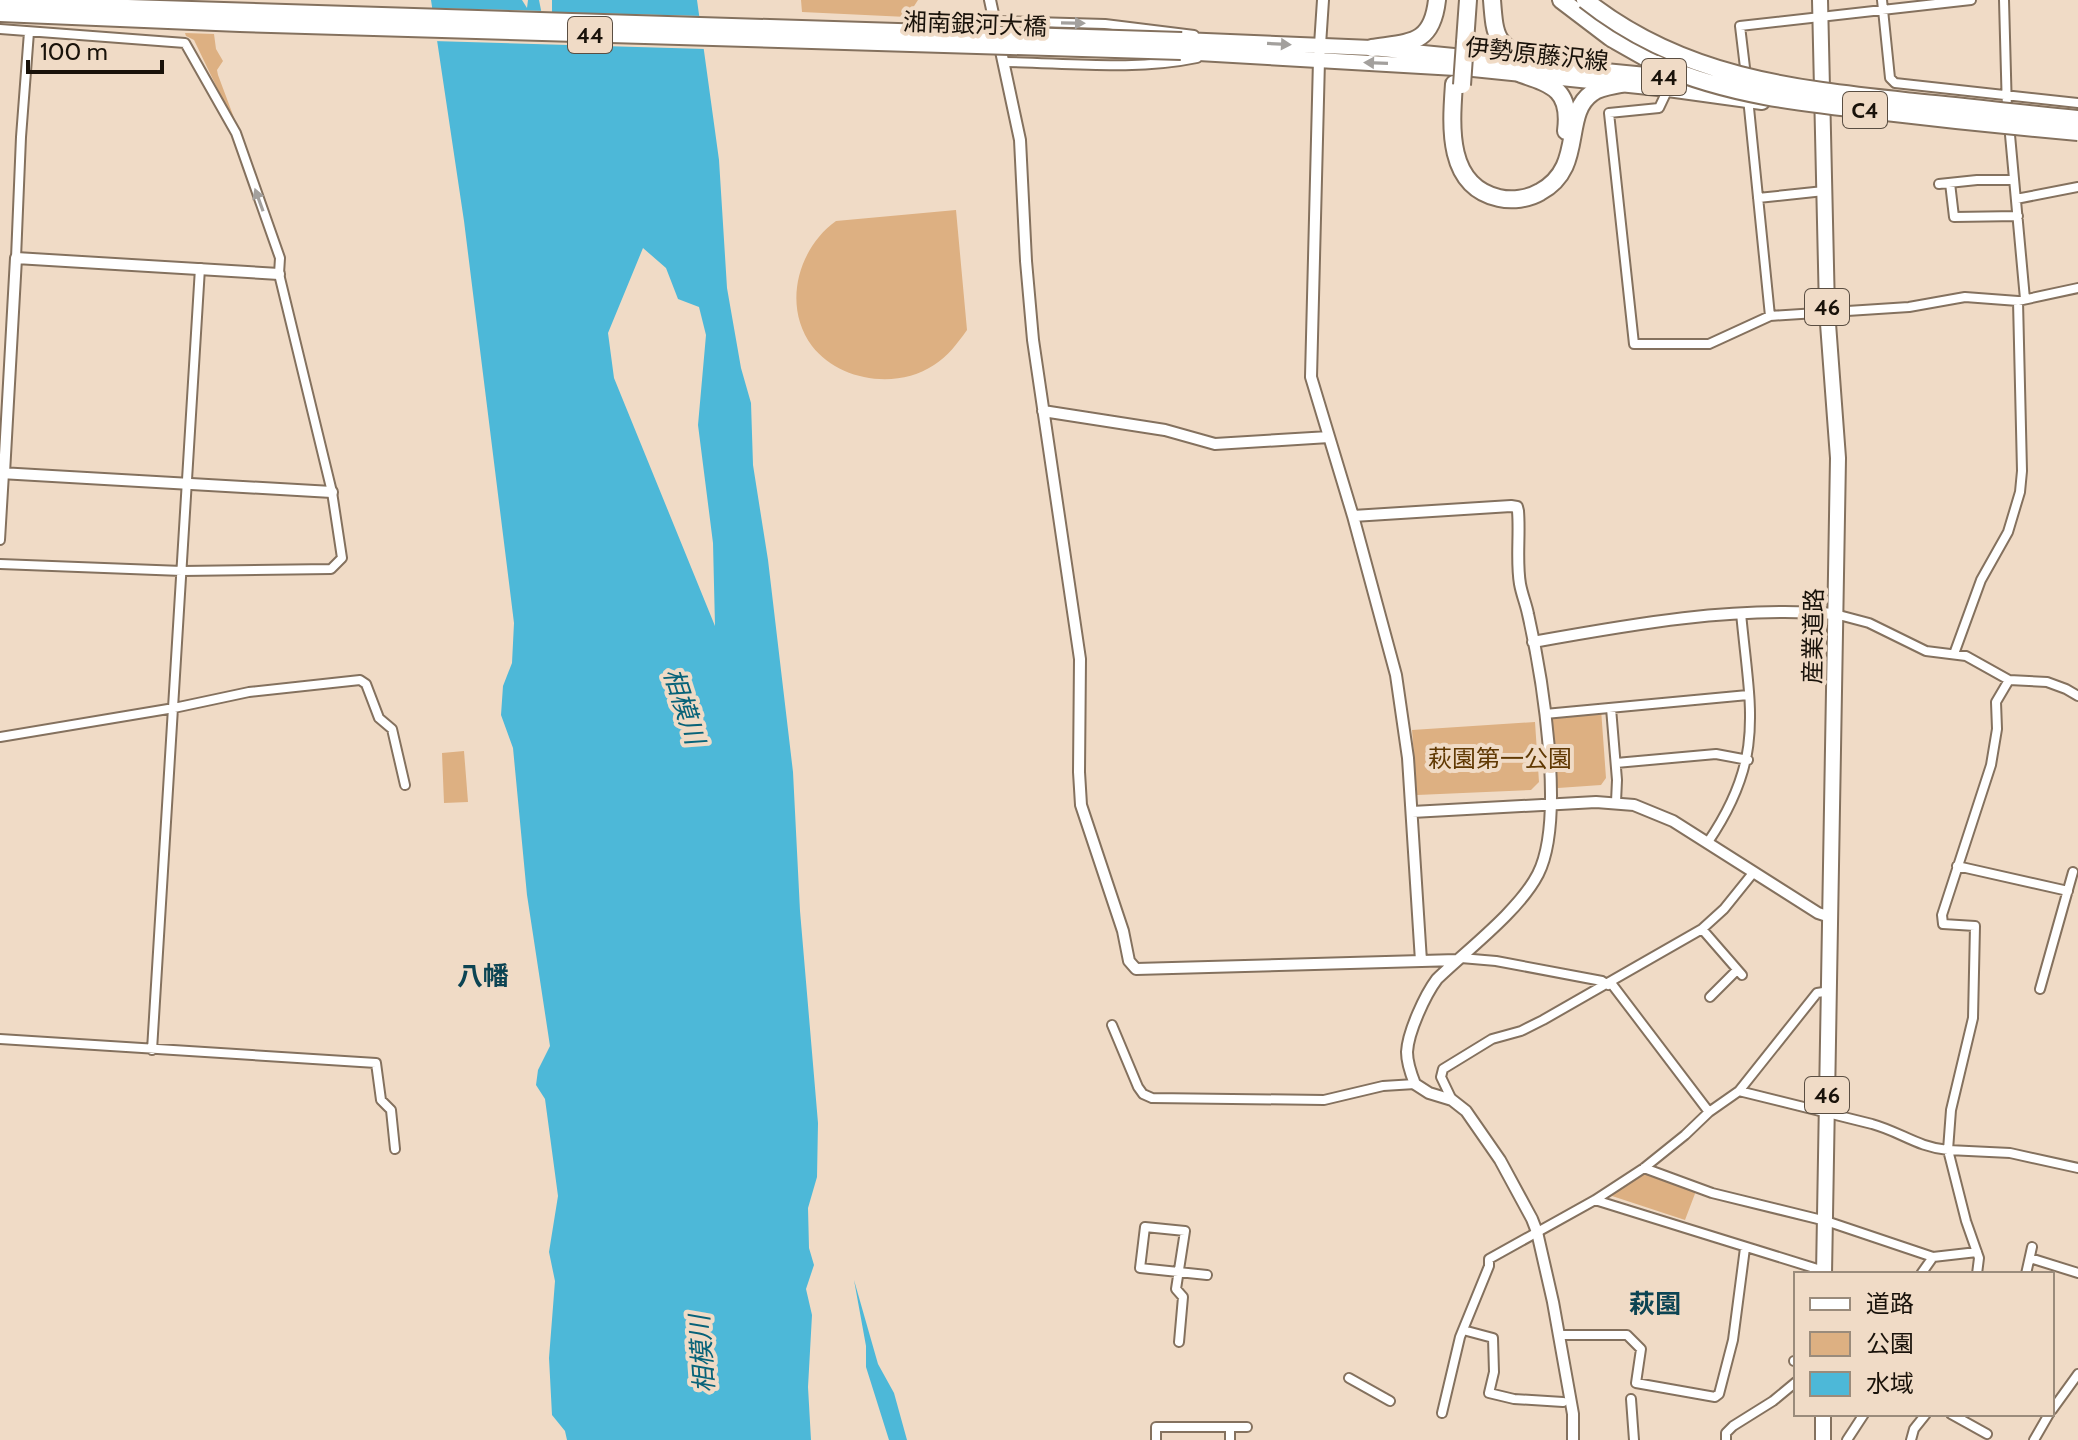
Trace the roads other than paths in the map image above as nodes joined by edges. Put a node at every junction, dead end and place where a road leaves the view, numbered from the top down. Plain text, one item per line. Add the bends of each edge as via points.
1 (160, 0) edge
2 (990, 0) edge
3 (1323, 0) edge
4 (1437, 0) edge
5 (1460, 0) edge
6 (1468, 0) edge
7 (1492, 0) edge
8 (1561, 0) edge
9 (1585, 0) edge
10 (1598, 0) edge
11 (1820, 0) edge
12 (1971, 0) edge
13 (2004, 0) edge
14 (0, 3) edge
15 (1882, 4) edge
16 (0, 14) edge
17 (1820, 17) junction
18 (995, 21) junction
19 (0, 29) edge
20 (29, 32) junction
21 (168, 40) junction
22 (1461, 42) junction
23 (1181, 46) junction
24 (1220, 47) junction
25 (1372, 48) junction
26 (1320, 53) junction
27 (1005, 62) junction
28 (1526, 69) junction
29 (1672, 83) junction
30 (1621, 84) junction
31 (1458, 85) junction
32 (1746, 85) junction
33 (1937, 88) junction
34 (2006, 95) junction
35 (1748, 101) junction
36 (1822, 102) junction
37 (2078, 103) edge
38 (1935, 107) junction
39 (2078, 121) edge
40 (2008, 122) junction
41 (2078, 134) edge
42 (2014, 180) junction
43 (1950, 183) junction
44 (1939, 184) dead end
45 (2078, 187) edge
46 (1824, 191) junction
47 (1758, 198) junction
48 (2016, 199) junction
49 (2018, 216) junction
50 (16, 258) junction
51 (200, 268) junction
52 (279, 274) junction
53 (2078, 288) edge
54 (2022, 300) junction
55 (1827, 310) junction
56 (1770, 316) junction
57 (1043, 411) junction
58 (1329, 437) junction
59 (2, 473) edge
60 (187, 484) junction
61 (332, 492) junction
62 (1353, 516) junction
63 (0, 540) edge
64 (0, 564) edge
65 (182, 571) junction
66 (1741, 613) junction
67 (1835, 614) junction
68 (1533, 642) junction
69 (1954, 654) junction
70 (2009, 680) junction
71 (1748, 695) junction
72 (2078, 696) edge
73 (174, 708) junction
74 (1611, 708) junction
75 (1545, 714) junction
76 (0, 737) edge
77 (1748, 760) junction
78 (1616, 763) junction
79 (405, 785) dead end
80 (1616, 802) junction
81 (1550, 804) junction
82 (1412, 812) junction
83 (1708, 842) junction
84 (1957, 866) junction
85 (2073, 872) dead end
86 (1753, 873) junction
87 (2068, 891) junction
88 (1830, 917) junction
89 (1702, 929) junction
90 (1459, 959) junction
91 (1421, 961) junction
92 (1609, 984) junction
93 (2040, 989) dead end
94 (1830, 991) junction
95 (1710, 997) dead end
96 (1112, 1025) dead end
97 (0, 1039) edge
98 (152, 1050) junction
99 (1415, 1084) junction
100 (1739, 1091) junction
101 (1452, 1100) junction
102 (1709, 1112) junction
103 (1827, 1114) junction
104 (395, 1149) dead end
105 (1948, 1150) junction
106 (1644, 1168) junction
107 (2078, 1168) edge
108 (1595, 1200) junction
109 (1826, 1221) junction
110 (1537, 1232) junction
111 (2032, 1247) dead end
112 (1745, 1248) junction
113 (1977, 1252) junction
114 (1933, 1257) junction
115 (2030, 1258) junction
116 (1821, 1272) edge
117 (1824, 1272) edge
118 (1922, 1272) edge
119 (1977, 1272) edge
120 (2026, 1272) edge
121 (1178, 1273) junction
122 (2078, 1273) edge
123 (1207, 1275) dead end
124 (1463, 1330) junction
125 (1559, 1335) junction
126 (1179, 1342) dead end
127 (2078, 1374) edge
128 (1349, 1378) dead end
129 (1794, 1384) edge
130 (1631, 1399) dead end
131 (1390, 1401) dead end
132 (1563, 1402) dead end
133 (2054, 1408) edge
134 (1442, 1413) dead end
135 (1823, 1416) edge
136 (1863, 1416) edge
137 (1924, 1416) edge
138 (1955, 1416) edge
139 (2049, 1416) edge
140 (1230, 1427) junction
141 (1247, 1427) dead end
142 (1987, 1434) dead end
143 (1156, 1440) edge
144 (1230, 1440) edge
145 (1573, 1440) edge
146 (1634, 1440) edge
147 (1726, 1440) edge
148 (1823, 1440) edge
149 (1847, 1440) edge
150 (1911, 1440) edge
151 (2034, 1440) edge

1 - 21 street
2 - 18 street
3 - 26 street
4 - 25 highway via 1424,35
5 - 22 highway
6 - 22 highway
7 - 28 highway via 1498,39
8 - 41 highway, C4, bridge via 1635,52 1732,91
9 - 39 highway, C4, bridge via 1674,54 1752,79
10 - 29 street via 1665,45 1676,63
11 - 17 main road, 産業道路 / 46
12 - 15 street
13 - 34 street
14 - 23 main road, 湘南銀河大橋 / 44, bridge
15 - 17 street
15 - 33 street via 1890,78
16 - 23 main road, 湘南銀河大橋 / 44, bridge
17 - 32 street via 1740,26
17 - 36 main road, 産業道路 / 46
18 -> 24 street via 1175,31
18 - 27 street
19 - 20 street
20 - 21 street
20 - 50 street
52 -> 21 street via 280,258 236,133 185,43
22 - 31 highway, bridge
23 - 24 main road, 伊勢原藤沢線 / 44
24 - 26 main road, 伊勢原藤沢線 / 44
24 - 27 street via 1181,61
25 - 26 main road, 伊勢原藤沢線 / 44
25 - 28 main road, 伊勢原藤沢線 / 44
28 -> 26 main road, 伊勢原藤沢線 / 44 via 1420,65
26 - 58 street via 1311,377
27 - 57 street via 1020,140 1026,261
28 - 29 main road, 伊勢原藤沢線 / 44
28 - 30 main road, 伊勢原藤沢線 / 44
28 - 31 highway via 1554,87 1568,114 1554,168 1537,183 1519,189 1496,188 1473,171 1461,139
29 - 30 main road, 伊勢原藤沢線 / 44
29 - 32 main road, 伊勢原藤沢線 / 44
29 - 35 main road, 伊勢原藤沢線 / 44
29 - 56 street via 1659,108 1609,113 1634,344 1709,344
30 - 31 highway via 1598,89 1584,101 1570,153 1555,181 1538,194 1516,199 1480,190 1463,172 1452,138
32 - 35 street
32 - 36 main road, 伊勢原藤沢線 / 44
33 - 34 street
33 - 38 street
34 - 37 street
34 - 40 street
35 - 36 main road, 伊勢原藤沢線 / 44
35 - 47 street
36 - 38 main road, 伊勢原藤沢線 / 44
36 - 40 main road, 伊勢原藤沢線 / 44
36 - 46 main road, 産業道路 / 46
38 - 40 main road, 伊勢原藤沢線 / 44
39 - 40 main road, 伊勢原藤沢線 / 44
40 - 41 main road, 伊勢原藤沢線 / 44
40 - 42 street
42 - 43 street
42 - 48 street
43 - 44 street
43 - 49 street via 1954,217
45 - 48 street
46 - 47 street
46 - 55 main road, 産業道路 / 46
47 - 56 street
48 - 49 street
49 - 54 street
50 - 51 street
50 - 59 street
51 - 52 street
51 - 60 street
52 - 61 street
53 - 54 street
54 - 55 street via 1965,297 1909,307
54 - 69 street via 2020,492
55 - 56 street
55 - 67 main road, 産業道路 / 46 via 1838,458
57 - 58 street via 1165,430 1215,444
57 - 91 street via 1080,659 1081,805 1132,966
58 - 62 street
59 - 60 street
59 - 63 street
60 - 61 street
60 - 65 street
61 - 65 street via 342,558 331,569
62 - 68 street via 1517,507 1519,580
62 - 82 street via 1396,675
64 - 65 street
65 - 73 street
66 - 67 street
66 - 68 street via 1652,621
66 - 71 street
67 - 69 street via 1869,623 1918,648
67 - 88 main road, 産業道路 / 46
68 - 75 street
69 - 70 street
70 - 72 street via 2047,682
70 - 84 street via 1996,702 1991,765
71 - 74 street
71 - 77 street
73 - 76 street
73 - 79 street via 249,692 360,680 379,718 392,729
73 - 98 street
74 - 75 street
74 - 78 street
75 - 81 street
77 - 78 street via 1716,754
77 - 83 street via 1734,798
78 - 80 street
80 - 81 street
80 - 83 street via 1653,812
81 - 82 street
81 - 90 street via 1547,852 1537,876 1521,899
82 - 91 street
83 - 86 street
84 - 87 street
84 - 105 street via 1941,920 1948,927 1975,926 1974,996
85 - 87 street
86 - 88 street
86 - 89 street
87 - 93 street
88 - 94 main road, 産業道路 / 46
89 - 92 street
89 - 95 street via 1739,973
90 - 91 street
90 - 92 street via 1496,961
90 - 99 street via 1429,990 1409,1042 1407,1057
92 - 101 street via 1521,1031 1492,1039 1443,1069 1441,1077
92 - 102 street
94 - 100 street via 1817,993
94 - 103 main road, 産業道路 / 46
96 - 99 street via 1138,1087 1152,1098 1311,1100
97 - 98 street
98 - 104 street via 376,1063 381,1100 391,1110
99 - 101 street
100 - 102 street
100 - 103 street
101 - 110 street via 1483,1134
102 - 106 street
103 - 105 street
103 - 109 main road, 産業道路 / 46
105 - 107 street via 2010,1153
105 - 113 street
106 - 108 street
106 - 109 street via 1712,1193
108 - 110 street
108 - 112 street
109 - 114 street
109 - 117 main road, 産業道路 / 46
110 - 124 street via 1489,1259
110 - 125 street
111 - 115 street
112 - 116 street
112 - 125 street via 1733,1340 1715,1397 1636,1383 1641,1349 1627,1335
113 - 114 street
113 - 119 street
114 - 118 street
115 - 120 street
115 - 122 street
121 - 121 street via 1185,1231 1145,1227 1140,1268
121 - 123 street
121 - 126 street via 1176,1289 1183,1297
124 - 132 street via 1493,1338 1489,1393
124 - 134 street
125 - 145 street
127 - 133 street
128 - 131 street
129 - 147 street via 1733,1426
130 - 146 street
135 - 148 main road
136 - 149 street
137 - 150 street
138 - 142 street
139 - 151 street
140 - 141 street
140 - 143 street via 1156,1427
140 - 144 street

